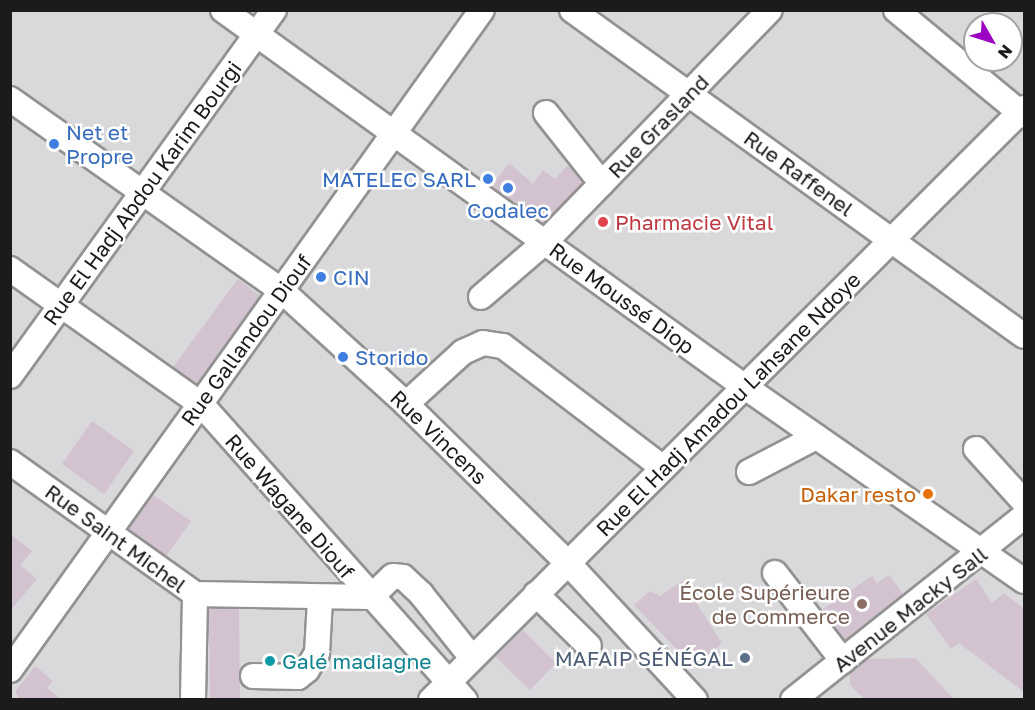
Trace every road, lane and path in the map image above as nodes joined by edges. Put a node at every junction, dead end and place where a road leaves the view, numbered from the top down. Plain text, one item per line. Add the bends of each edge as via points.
1 (223, 10) edge
2 (274, 10) edge
3 (482, 10) edge
4 (572, 10) edge
5 (770, 10) edge
6 (896, 10) edge
7 (257, 34) junction
8 (690, 94) junction
9 (10, 99) edge
10 (1023, 112) edge
11 (546, 113) dead end
12 (395, 132) junction
13 (602, 184) junction
14 (142, 192) junction
15 (893, 240) junction
16 (545, 242) junction
17 (10, 269) edge
18 (282, 291) junction
19 (481, 297) dead end
20 (60, 304) junction
21 (1020, 326) edge
22 (10, 376) edge
23 (745, 387) junction
24 (201, 404) junction
25 (406, 404) junction
26 (816, 437) junction
27 (976, 449) dead end
28 (10, 462) edge
29 (663, 468) junction
30 (749, 472) dead end
31 (1024, 502) edge
32 (1024, 516) edge
33 (109, 532) junction
34 (983, 552) junction
35 (568, 563) junction
36 (775, 573) dead end
37 (1024, 581) edge
38 (195, 594) junction
39 (536, 594) junction
40 (371, 597) junction
41 (320, 599) junction
42 (589, 645) dead end
43 (472, 658) junction
44 (843, 661) junction
45 (10, 670) edge
46 (253, 675) dead end
47 (449, 682) junction
48 (193, 699) edge
49 (431, 699) edge
50 (465, 699) edge
51 (695, 699) edge
52 (793, 699) edge

1 - 7 street, Rue Moussé Diop
2 - 7 street, Rue El Hadj Abdou Karim Bourgi
3 - 12 street, Rue Gallandou Diouf
4 - 8 street, Rue Raffenel
5 - 8 street, Rue Grasland
6 - 10 street
7 - 12 street, Rue Moussé Diop
7 - 14 street, Rue El Hadj Abdou Karim Bourgi
8 - 13 street, Rue Grasland
8 - 15 street, Rue Raffenel
9 - 14 street, Rue Vincens
10 - 15 street, Rue El Hadj Amadou Lahsane Ndoye
11 - 13 street
12 - 16 street, Rue Moussé Diop
12 - 18 street, Rue Gallandou Diouf
13 - 16 street, Rue Grasland
14 - 18 street, Rue Vincens
14 - 20 street, Rue El Hadj Abdou Karim Bourgi
15 - 21 street, Rue Raffenel
15 - 23 street, Rue El Hadj Amadou Lahsane Ndoye
16 - 19 street, Rue Grasland
16 - 23 street, Rue Moussé Diop
17 - 20 street, Rue Wagane Diouf
18 - 24 street, Rue Gallandou Diouf
18 - 25 street, Rue Vincens
20 - 22 street, Rue El Hadj Abdou Karim Bourgi
20 - 24 street, Rue Wagane Diouf
23 - 26 street, Rue Moussé Diop
23 - 29 street, Rue El Hadj Amadou Lahsane Ndoye
24 - 33 street, Rue Gallandou Diouf
24 - 40 street, Rue Wagane Diouf
25 - 29 street via 463,352 483,343 503,346
25 - 35 street, Rue Vincens
26 - 30 street
26 - 34 street, Rue Moussé Diop
27 - 31 street
28 - 33 street, Rue Saint Michel
29 - 35 street, Rue El Hadj Amadou Lahsane Ndoye
32 - 34 street, Avenue Macky Sall
33 - 38 street, Rue Saint Michel
33 - 45 street, Rue Gallandou Diouf
34 - 37 street, Rue Moussé Diop
34 - 44 street, Avenue Macky Sall
35 - 39 street, Rue El Hadj Amadou Lahsane Ndoye
35 - 51 street, Rue Vincens
36 - 44 street
38 - 41 street
38 - 48 street, Rue Saint Michel
39 - 42 street
39 - 43 street, Rue El Hadj Amadou Lahsane Ndoye
40 - 41 street
40 - 43 street via 393,576 403,577
40 - 47 street, Rue Wagane Diouf
41 - 46 street via 317,653 307,670 298,677
43 - 47 street, Rue El Hadj Amadou Lahsane Ndoye
44 - 52 street, Avenue Macky Sall
47 - 49 street, Rue El Hadj Amadou Lahsane Ndoye
47 - 50 street, Rue Wagane Diouf

